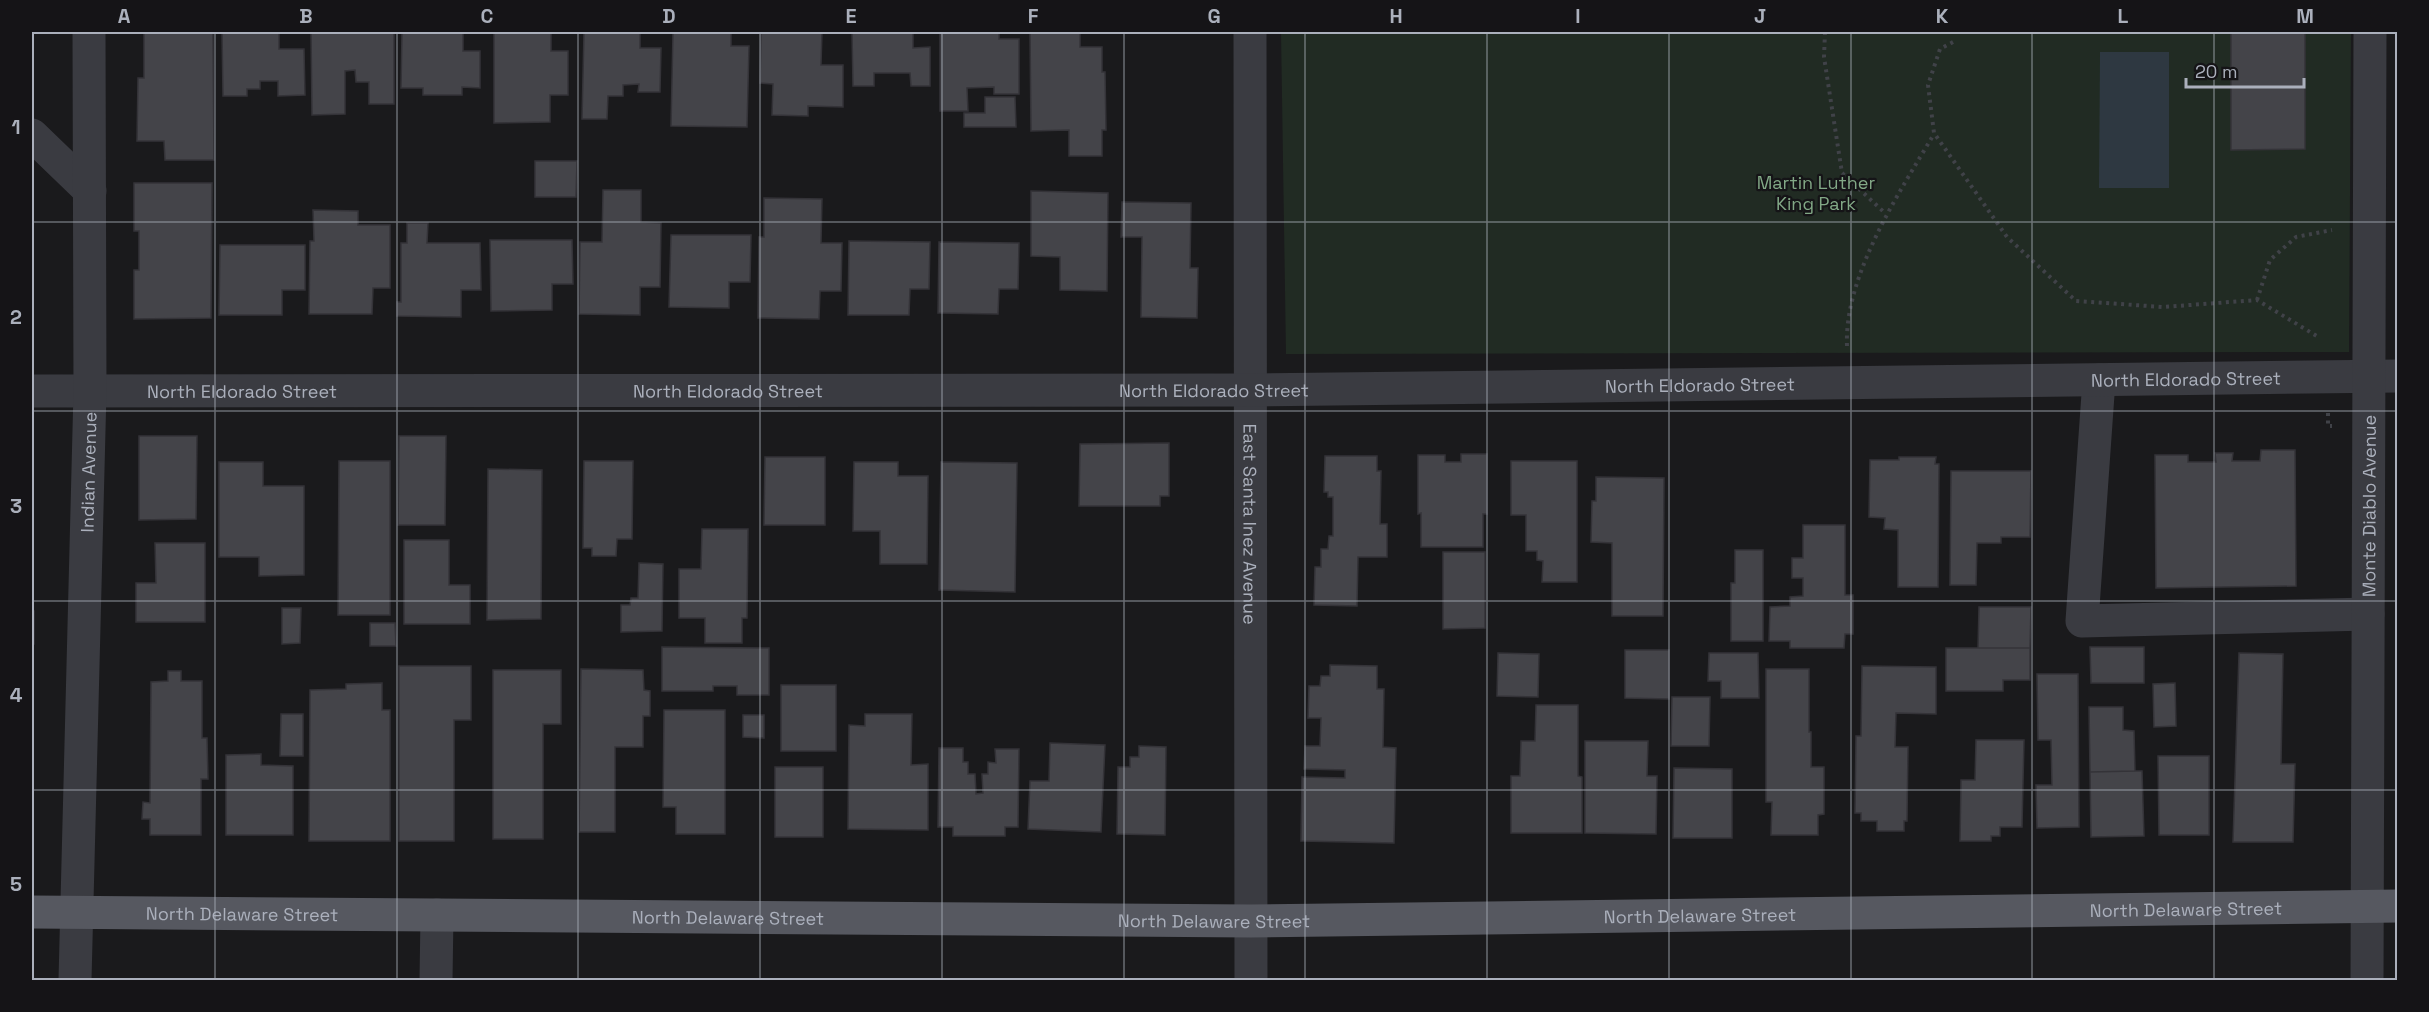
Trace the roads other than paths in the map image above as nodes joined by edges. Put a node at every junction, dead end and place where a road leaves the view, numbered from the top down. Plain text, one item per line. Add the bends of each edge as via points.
1 (89, 32) edge
2 (1250, 32) edge
3 (2370, 32) edge
4 (32, 135) edge
5 (90, 191) junction
6 (2383, 376) edge
7 (2099, 380) junction
8 (1251, 390) junction
9 (32, 391) edge
10 (90, 391) junction
11 (2368, 614) junction
12 (2382, 905) edge
13 (76, 911) junction
14 (32, 912) edge
15 (437, 915) junction
16 (1251, 921) junction
17 (75, 981) edge
18 (436, 981) edge
19 (1251, 981) edge
20 (2367, 981) edge

1 - 5 street, Indian Avenue
2 - 8 street, East Santa Inez Avenue
3 - 6 street, Monte Diablo Avenue via 2369,230
4 - 5 street
5 - 10 street, Indian Avenue
6 - 7 street, North Eldorado Street
6 - 11 street, Monte Diablo Avenue
7 - 8 street, North Eldorado Street
7 - 11 street via 2082,621
8 - 10 street, North Eldorado Street
8 - 16 street, East Santa Inez Avenue
9 - 10 street, North Eldorado Street
10 - 13 street, Indian Avenue
11 - 12 street, Monte Diablo Avenue
12 - 16 main road, North Delaware Street
12 - 20 street, Monte Diablo Avenue
13 - 14 main road, North Delaware Street
13 - 15 main road, North Delaware Street
13 - 17 street, Indian Avenue
15 - 16 main road, North Delaware Street
15 - 18 street
16 - 19 street, East Santa Inez Avenue

